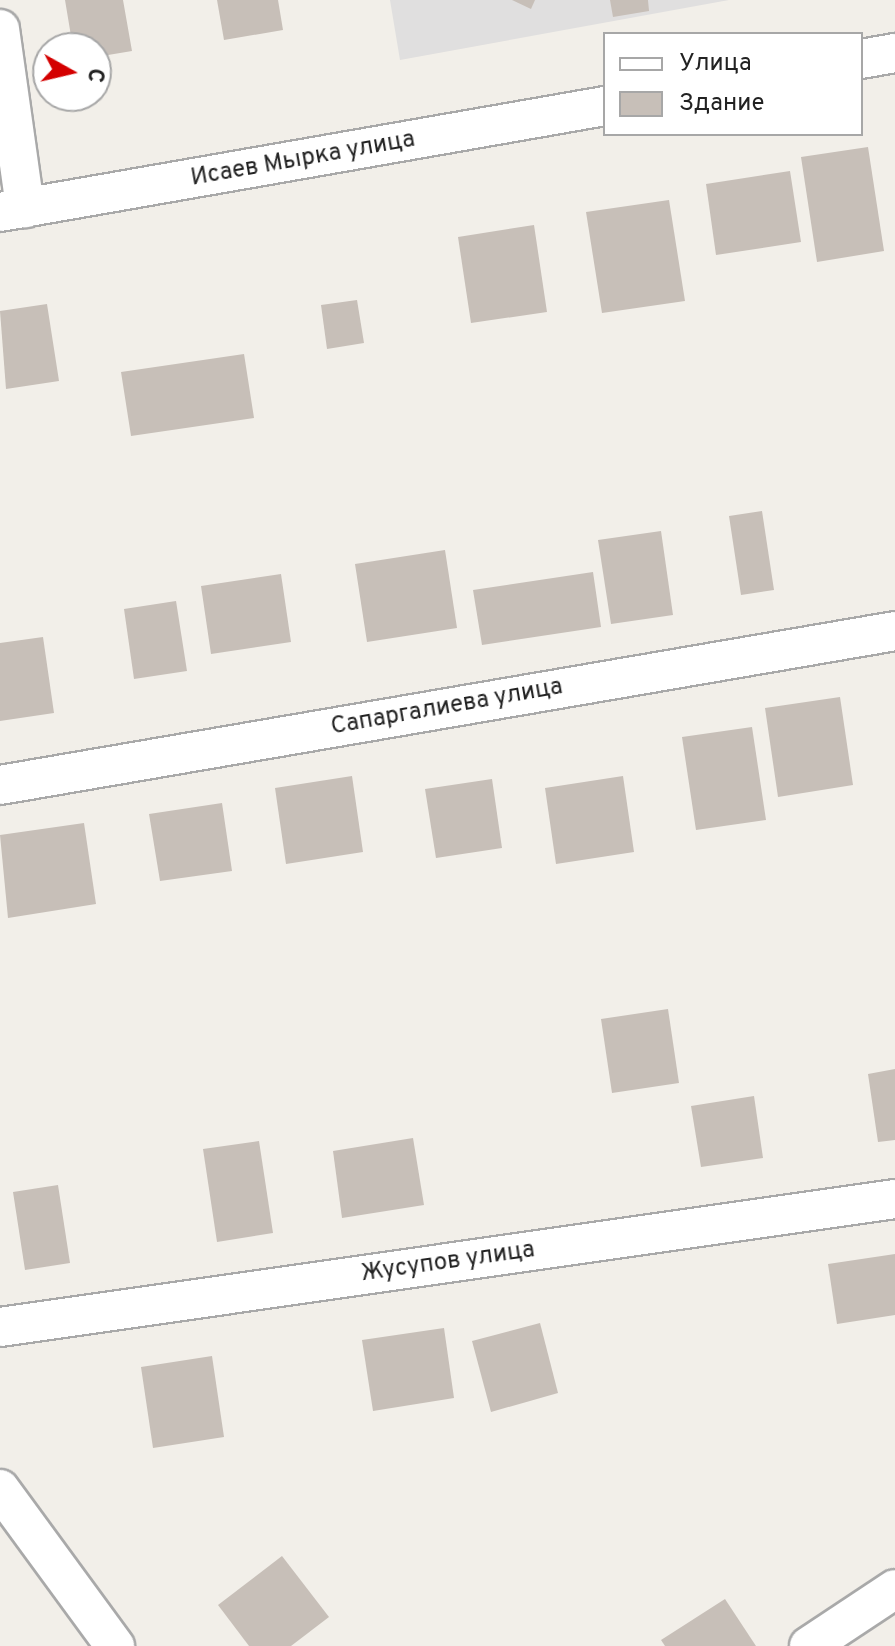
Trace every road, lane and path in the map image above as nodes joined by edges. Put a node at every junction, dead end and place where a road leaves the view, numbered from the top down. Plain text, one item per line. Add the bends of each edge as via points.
1 (0, 29) edge
2 (895, 53) edge
3 (863, 59) edge
4 (603, 106) edge
5 (13, 210) edge
6 (895, 631) edge
7 (0, 785) edge
8 (895, 1199) edge
9 (0, 1327) edge
10 (0, 1489) edge
11 (895, 1589) edge
12 (115, 1646) edge
13 (809, 1646) edge

1 - 5 street
2 - 3 street
4 - 5 street, Исаев Мырка улица
6 - 7 street, Сапаргалиева улица
8 - 9 street, Жусупов улица
10 - 12 street
11 - 13 street

